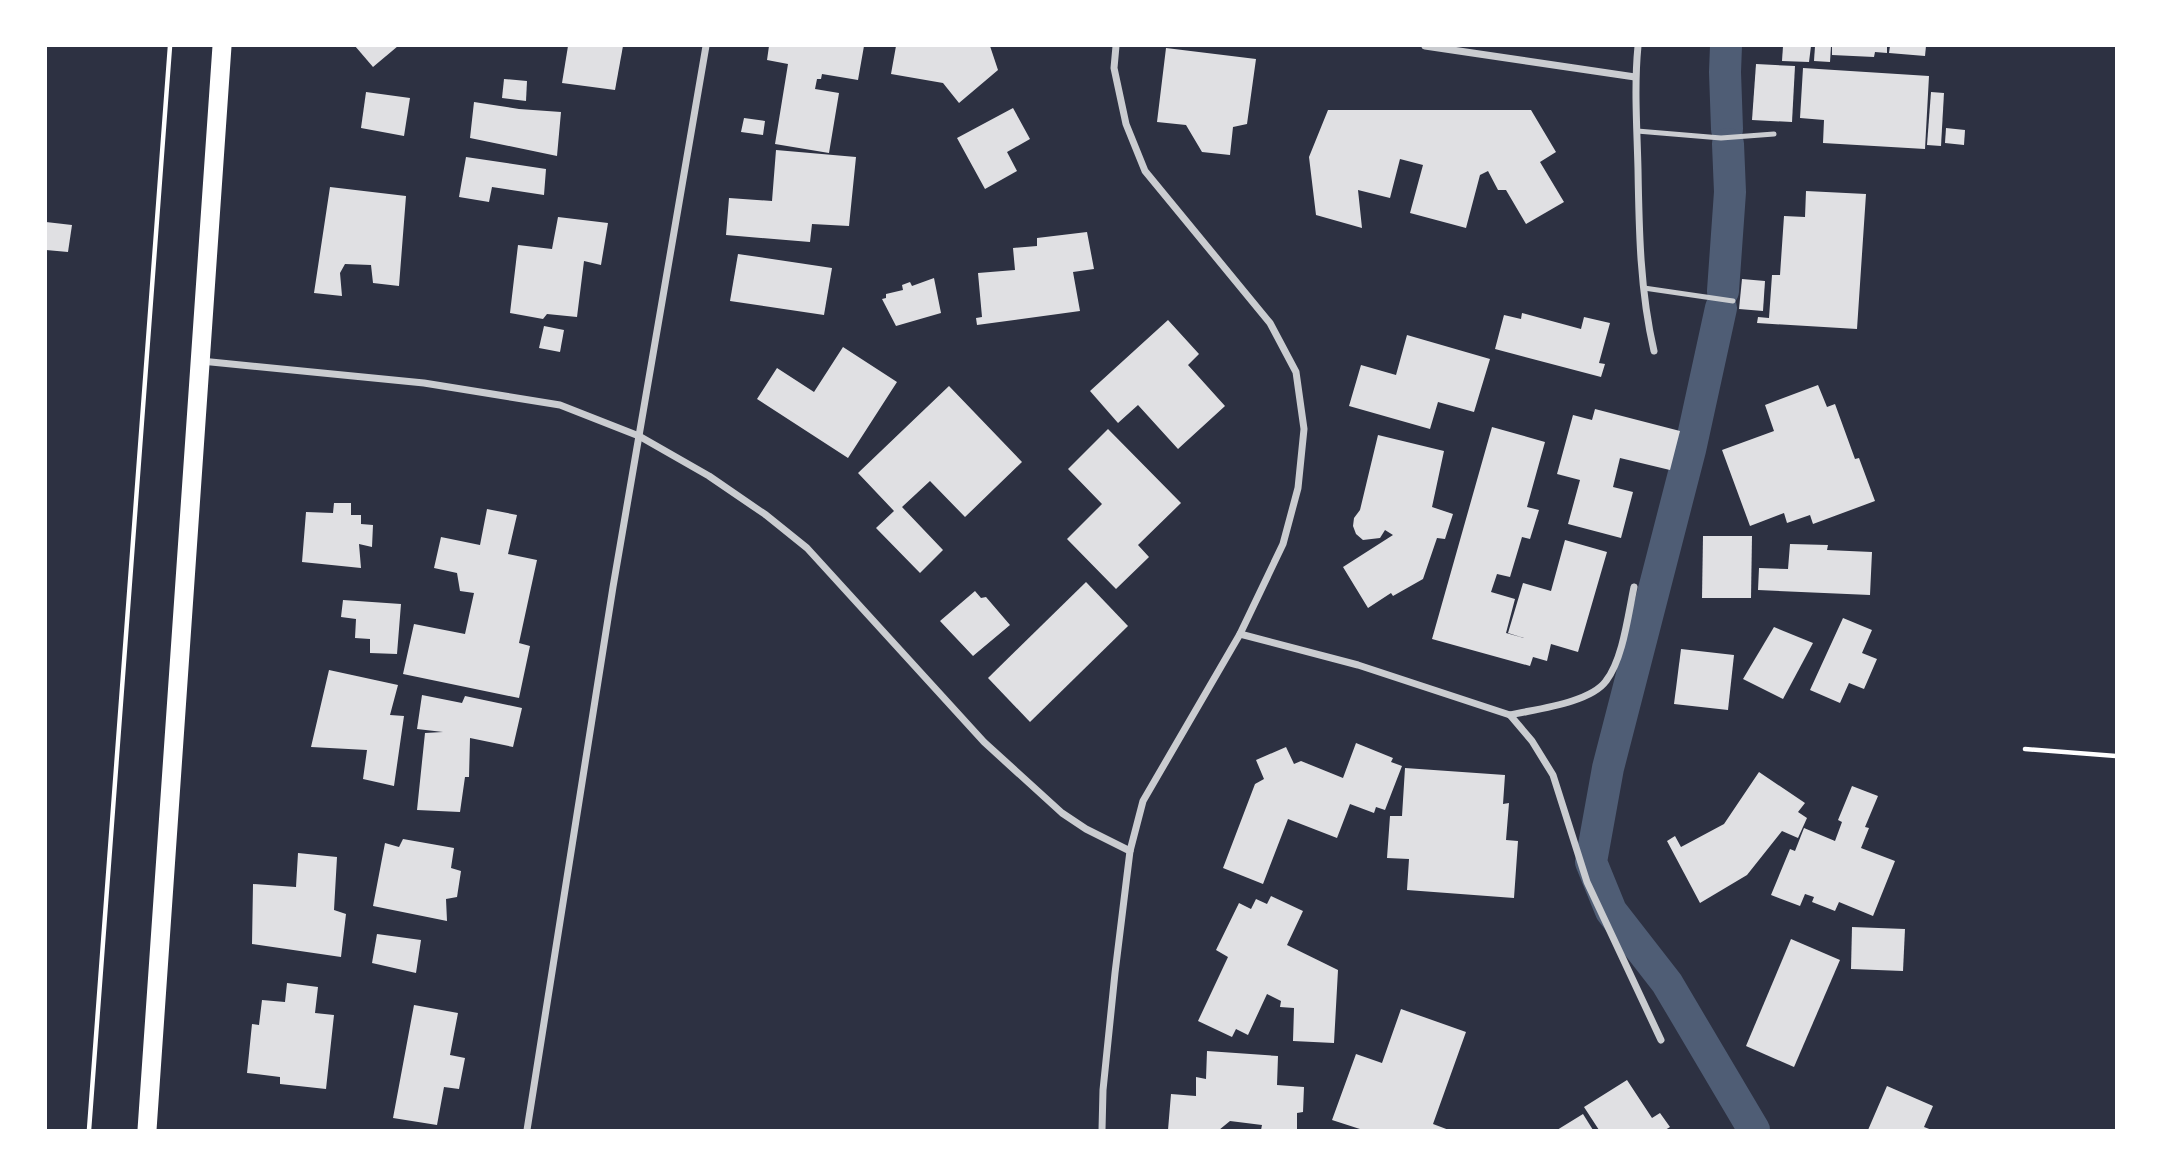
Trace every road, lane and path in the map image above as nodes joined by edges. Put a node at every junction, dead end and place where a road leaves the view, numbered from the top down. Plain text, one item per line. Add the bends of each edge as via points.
1 (170, 46) edge
2 (222, 46) edge
3 (706, 46) edge
4 (1116, 46) edge
5 (1425, 46) edge
6 (1638, 46) edge
7 (1635, 77) junction
8 (1637, 131) junction
9 (1774, 134) dead end
10 (1643, 288) junction
11 (1733, 301) dead end
12 (1654, 351) dead end
13 (199, 361) junction
14 (639, 436) junction
15 (1634, 587) dead end
16 (1240, 634) junction
17 (1510, 715) junction
18 (2025, 749) dead end
19 (2116, 756) edge
20 (1129, 851) junction
21 (1661, 1040) dead end
22 (89, 1130) edge
23 (147, 1130) edge
24 (527, 1130) edge
25 (1102, 1130) edge

1 - 22 path
2 - 13 highway
3 - 14 street
4 - 16 street via 1114,68 1126,124 1145,171 1270,323 1296,372 1304,429 1298,488 1283,544
5 - 7 street
6 - 7 street
7 - 8 street
8 - 9 lane via 1721,138
8 - 10 street
10 - 11 lane
10 - 12 street
13 - 14 street via 424,383 560,405
13 - 23 highway
14 - 20 street via 709,476 807,548 984,743 1062,813
14 - 24 street
15 - 17 street via 1617,658 1606,682 1569,702
16 - 17 street via 1357,665
16 - 20 street via 1143,801
17 - 21 street via 1553,775 1587,882
18 - 19 path
20 - 25 street

